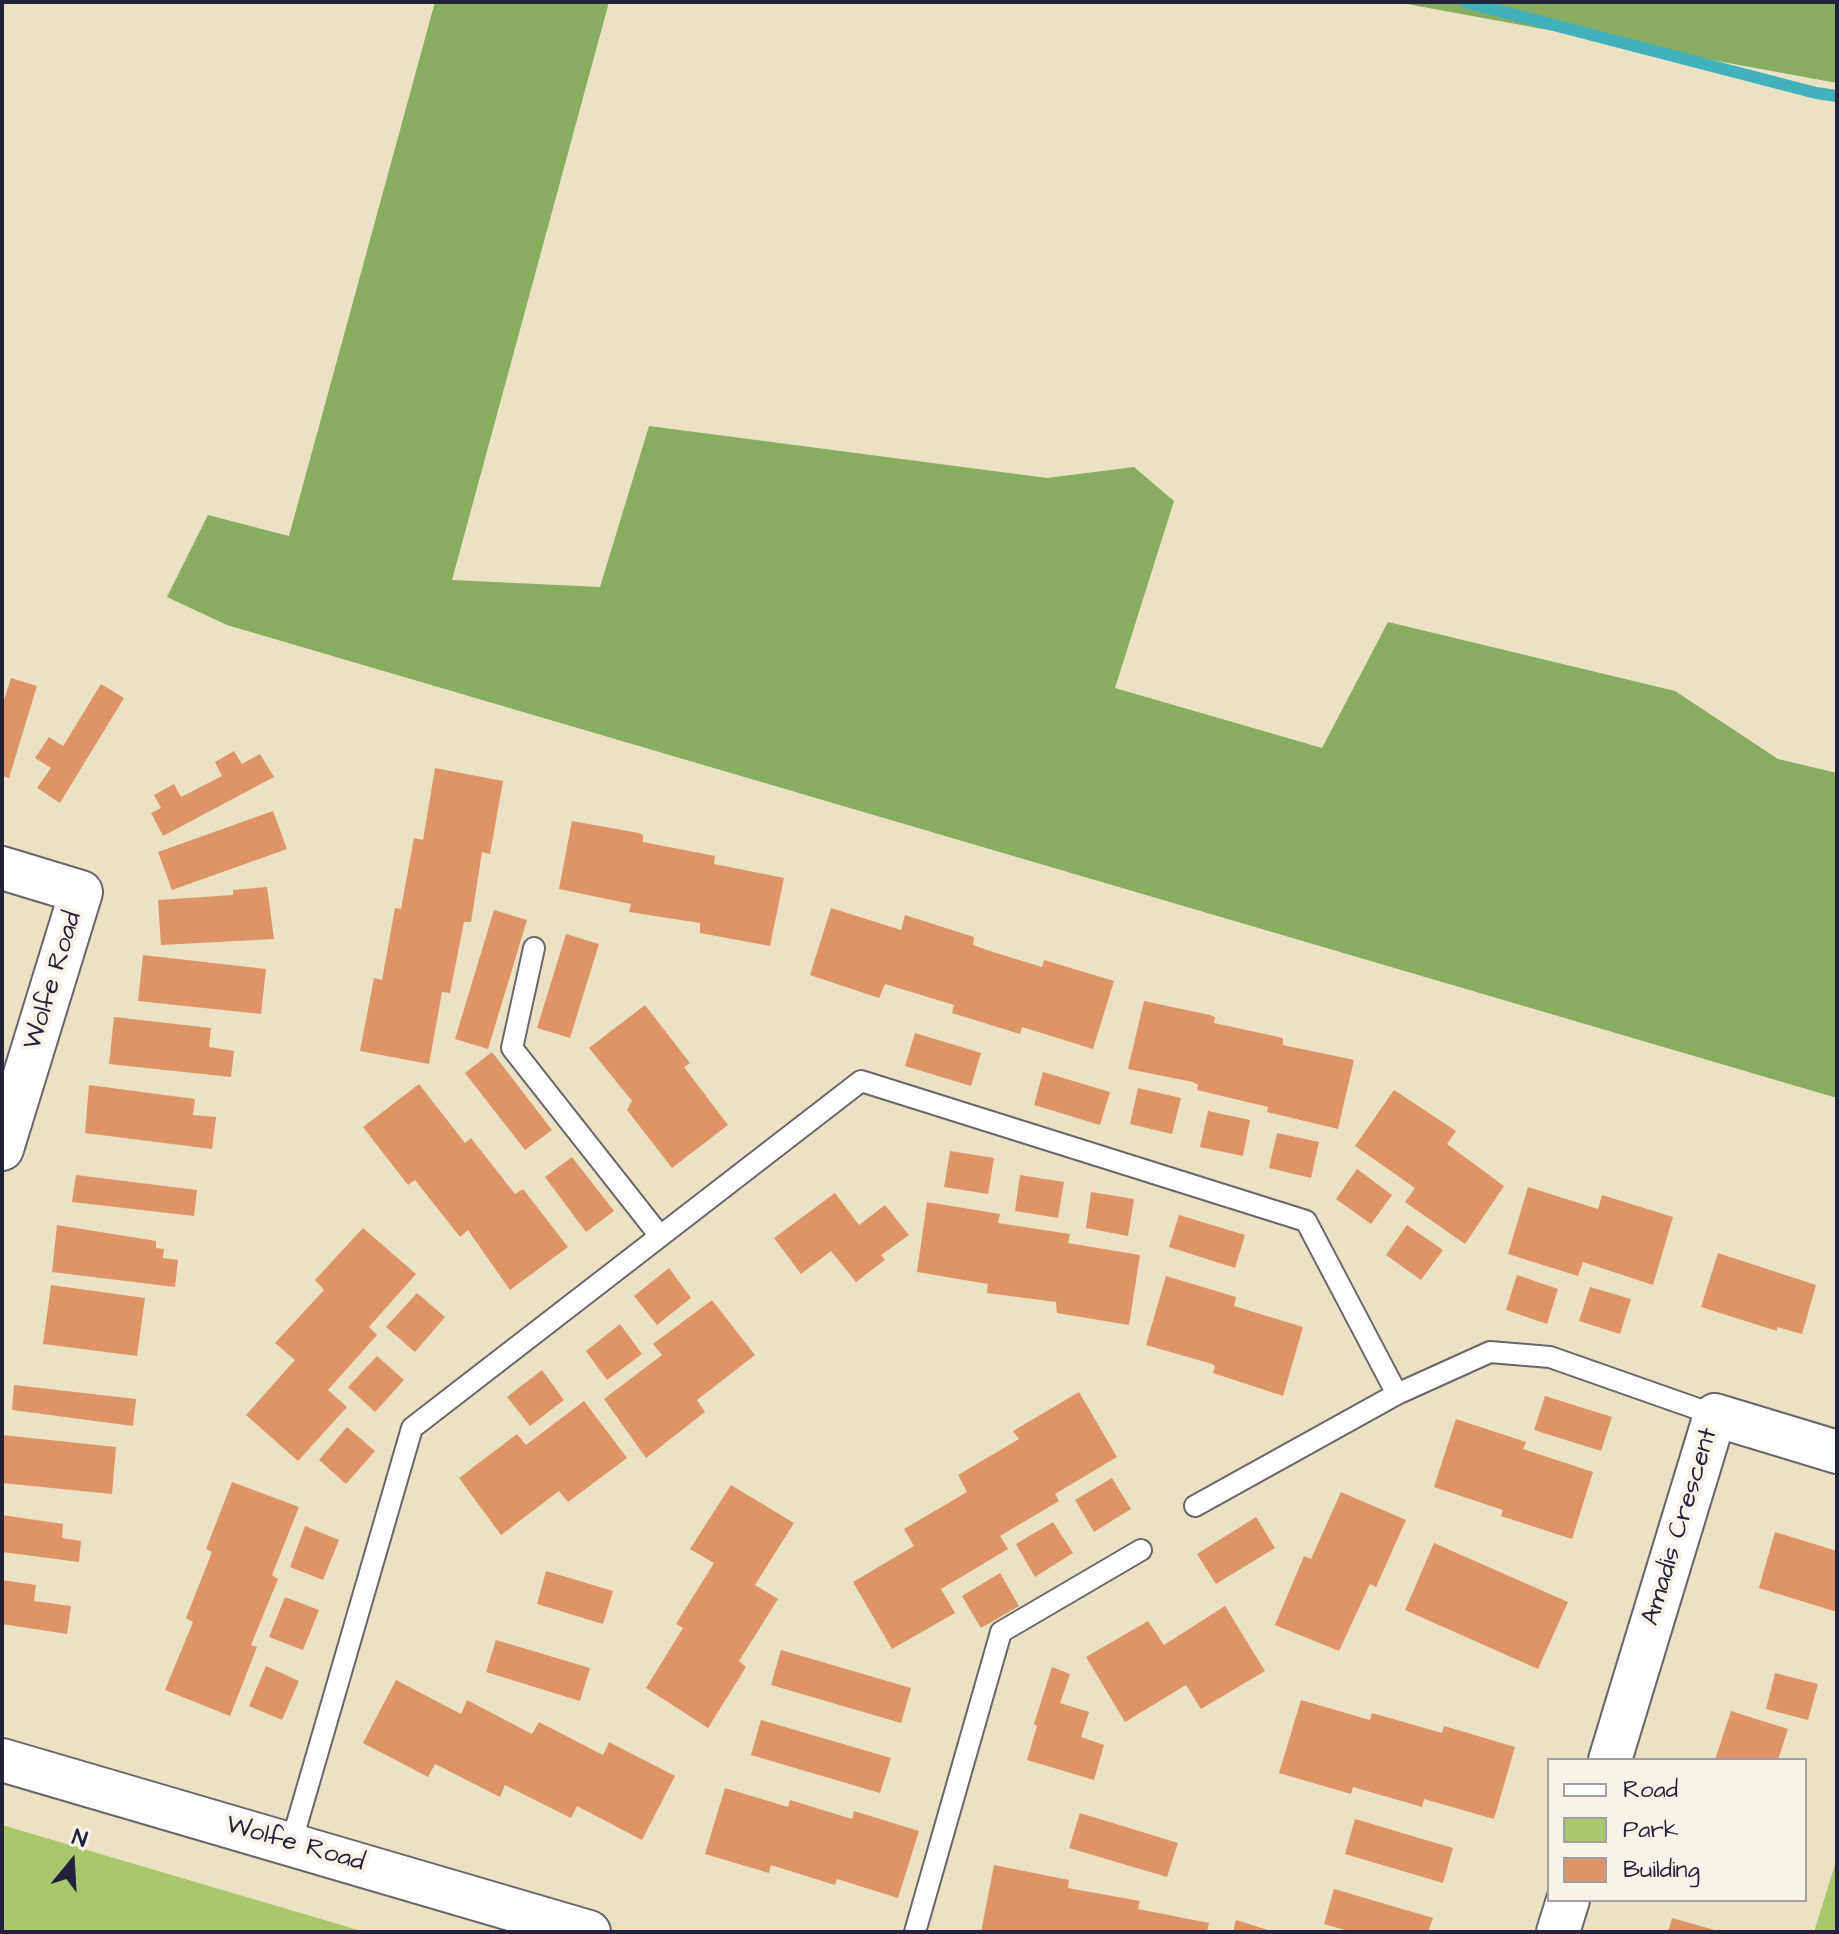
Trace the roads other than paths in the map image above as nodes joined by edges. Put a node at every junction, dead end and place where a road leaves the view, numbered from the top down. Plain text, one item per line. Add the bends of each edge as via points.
1 (2, 868) edge
2 (534, 948) dead end
3 (2, 1149) edge
4 (660, 1236) junction
5 (1397, 1394) junction
6 (1715, 1415) junction
7 (1837, 1452) edge
8 (1195, 1506) dead end
9 (1141, 1550) dead end
10 (1611, 1758) edge
11 (2, 1760) edge
12 (291, 1844) junction
13 (1567, 1902) edge
14 (589, 1932) edge
15 (915, 1932) edge
16 (1558, 1932) edge

1 - 3 street, Wolfe Road via 81,892
2 - 4 lane via 512,1048
4 - 5 lane via 861,1081 1306,1221
4 - 12 lane via 412,1428
5 - 6 lane via 1490,1352 1550,1357
5 - 8 lane
6 - 7 street, Amadis Crescent
6 - 10 street, Amadis Crescent
9 - 15 lane via 1001,1632
11 - 12 street, Wolfe Road
12 - 14 street, Wolfe Road
13 - 16 street

